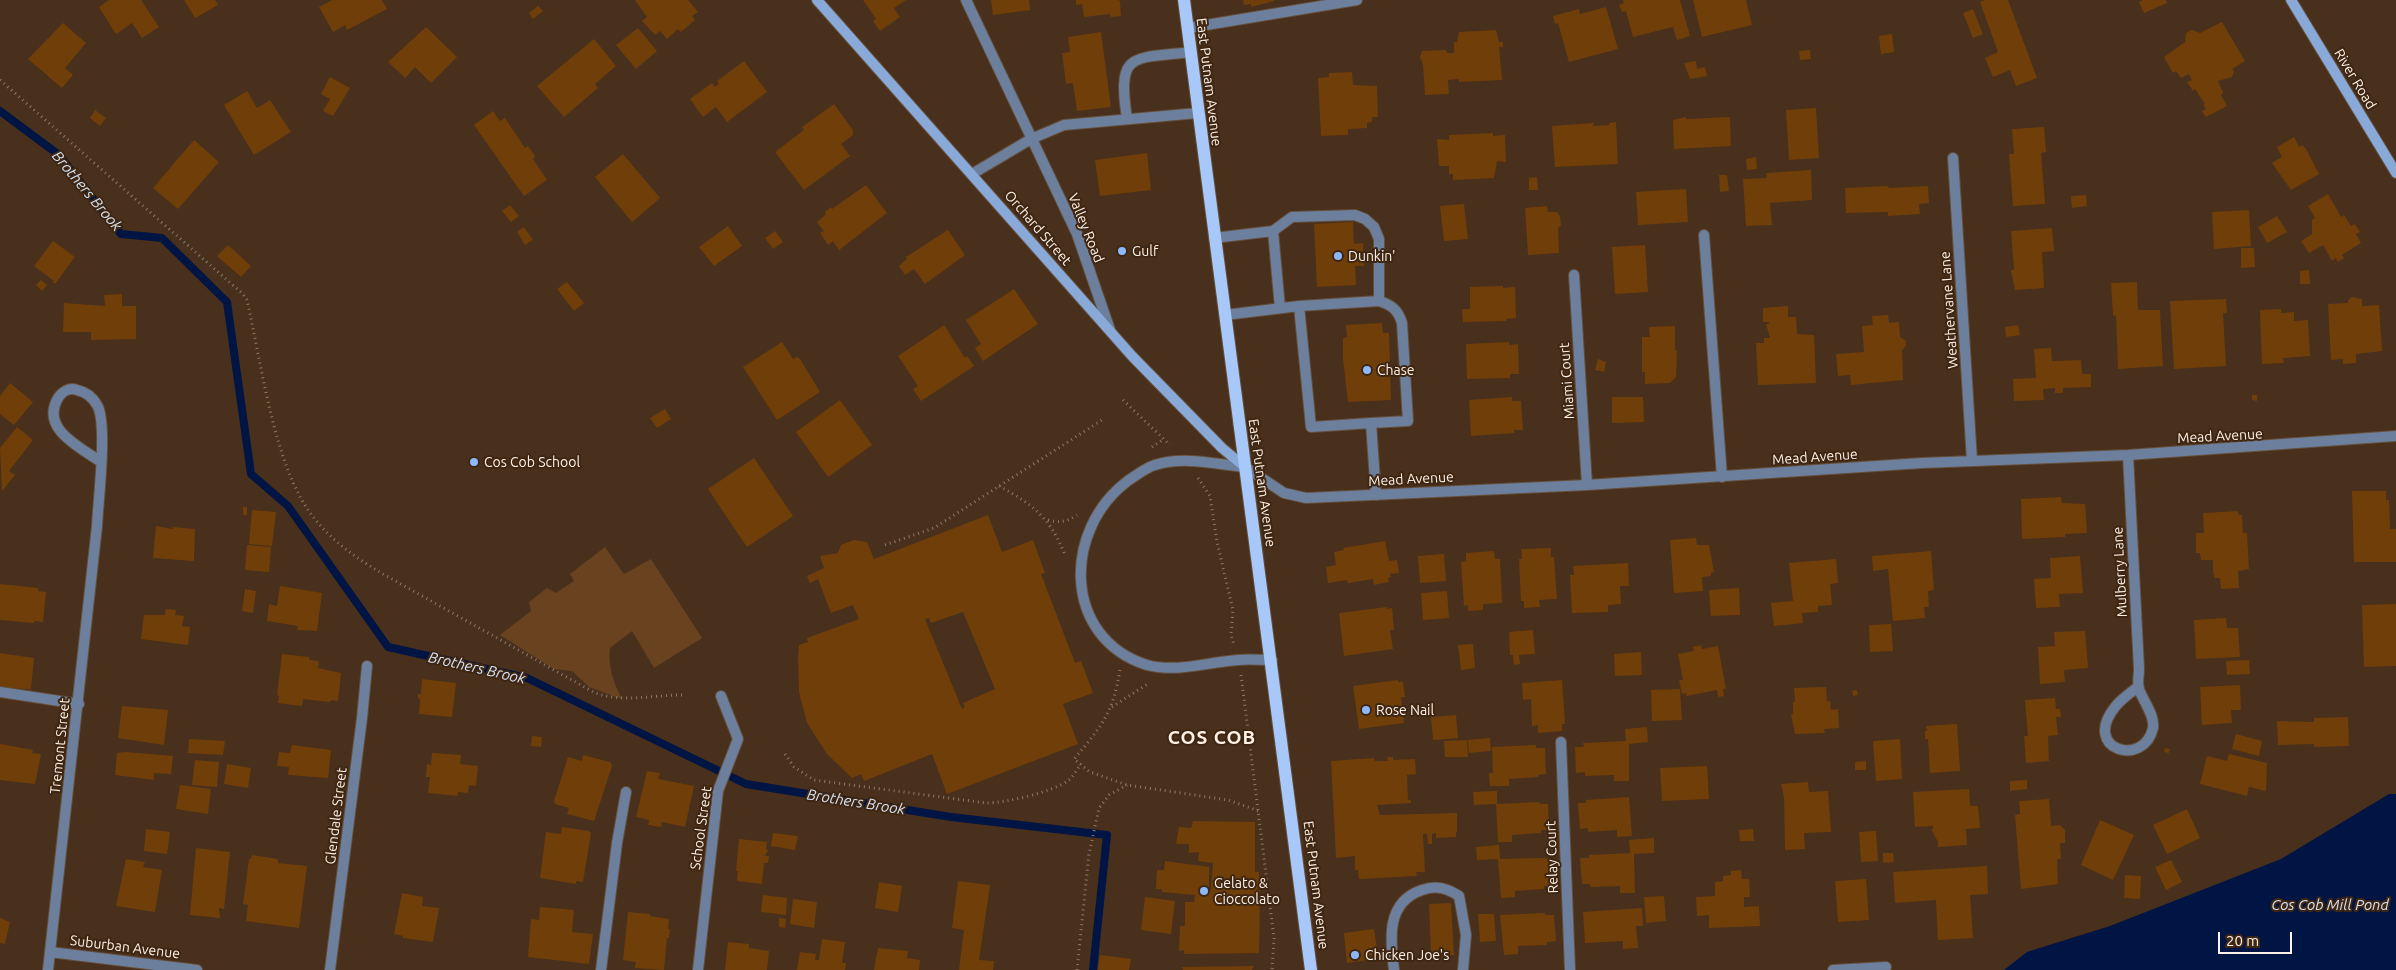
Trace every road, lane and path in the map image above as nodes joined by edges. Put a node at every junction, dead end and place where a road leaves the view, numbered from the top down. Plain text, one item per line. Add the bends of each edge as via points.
1 (817, 0) edge
2 (966, 0) edge
3 (1184, 0) edge
4 (1357, 0) edge
5 (2291, 0) edge
6 (1188, 28) junction
7 (1191, 52) junction
8 (0, 80) edge
9 (1198, 113) junction
10 (1127, 119) junction
11 (1031, 138) junction
12 (1953, 158) dead end
13 (2396, 173) edge
14 (972, 174) junction
15 (1273, 231) junction
16 (1704, 235) dead end
17 (1214, 238) junction
18 (1574, 275) dead end
19 (1379, 301) junction
20 (1299, 306) junction
21 (1280, 308) junction
22 (1225, 316) junction
23 (1110, 330) junction
24 (1102, 420) dead end
25 (1372, 423) junction
26 (2396, 436) edge
27 (1164, 439) dead end
28 (1146, 450) dead end
29 (2128, 455) junction
30 (1972, 461) junction
31 (101, 462) junction
32 (1245, 467) junction
33 (1722, 477) junction
34 (1587, 485) junction
35 (999, 486) junction
36 (1376, 495) junction
37 (1082, 506) dead end
38 (1077, 514) junction
39 (1047, 520) junction
40 (1073, 524) dead end
41 (885, 546) dead end
42 (1067, 550) dead end
43 (1272, 660) junction
44 (367, 666) dead end
45 (1127, 670) dead end
46 (1156, 679) dead end
47 (2138, 686) junction
48 (0, 692) edge
49 (682, 695) dead end
50 (721, 696) dead end
51 (79, 704) junction
52 (1112, 707) junction
53 (1561, 742) dead end
54 (785, 754) dead end
55 (1081, 764) junction
56 (1127, 785) junction
57 (626, 792) dead end
58 (1259, 812) dead end
59 (50, 952) junction
60 (1886, 967) dead end
61 (48, 970) edge
62 (197, 970) edge
63 (330, 970) edge
64 (601, 970) edge
65 (698, 970) edge
66 (1077, 970) edge
67 (1312, 970) edge
68 (1394, 970) edge
69 (1463, 970) edge
70 (1570, 970) edge
71 (1833, 970) edge

1 - 14 main road, Orchard Street
2 - 11 street, Valley Road
3 - 6 main road, East Putnam Avenue
4 - 6 street
5 - 13 main road, River Road
6 - 7 main road, East Putnam Avenue
7 - 9 main road, East Putnam Avenue
7 - 10 street via 1132,62 1125,70 1123,81
8 - 49 path via 243,294 292,481 310,513 333,539 362,561 595,694 616,700
9 - 10 street
9 - 17 main road, East Putnam Avenue
10 - 11 street via 1064,125
11 - 14 street
11 - 23 street, Valley Road via 1077,234
12 - 30 street, Weathervane Lane
14 - 23 main road, Orchard Street
15 - 17 street
15 - 19 street via 1292,217 1355,215 1365,219 1374,227 1378,239
15 - 21 street
16 - 33 street
17 - 22 main road, East Putnam Avenue
18 - 34 street, Miami Court
19 - 20 street
19 - 25 street via 1398,311 1402,323 1408,421
20 - 21 street
20 - 25 street via 1311,427
21 - 22 street
22 - 32 main road, East Putnam Avenue
23 - 32 main road, Orchard Street via 1170,397
24 - 35 path
25 - 36 street
26 - 29 street, Mead Avenue
27 - 28 path
29 - 30 street, Mead Avenue
29 - 47 street, Mulberry Lane
30 - 33 street, Mead Avenue
31 - 31 street, Tremont Street via 103,439 98,406 87,393 72,388 62,393 54,406 54,422 63,435
31 - 51 street, Tremont Street
32 - 36 street, Mead Avenue via 1284,493 1298,496
32 - 43 main road, East Putnam Avenue
32 - 43 street via 1174,461 1152,465 1130,480 1106,500 1090,526 1082,558 1081,586 1089,612 1106,640 1118,651 1145,664 1162,668
33 - 34 street, Mead Avenue
34 - 36 street, Mead Avenue
35 - 39 path via 1026,500
35 - 41 path via 934,528
37 - 38 path
38 - 39 path via 1068,521
38 - 40 path
39 - 42 path via 1066,558
43 - 67 main road, East Putnam Avenue
44 - 63 street, Glendale Street
45 - 52 path via 1120,667
46 - 52 path
47 - 47 street, Mulberry Lane via 2152,718 2151,733 2134,750 2119,750 2105,739 2104,729 2115,706
48 - 51 street
50 - 65 street, School Street via 738,739 718,792
51 - 59 street, Tremont Street
52 - 55 path via 1074,759
53 - 70 street, Relay Court
54 - 55 path via 794,767 814,780 986,803 1006,802 1058,786 1069,780
55 - 56 path via 1090,772
56 - 58 path via 1228,800
56 - 66 path via 1109,795 1099,808 1089,854
57 - 64 street
59 - 61 street, Tremont Street
59 - 62 street, Suburban Avenue
60 - 71 street
68 - 69 street via 1390,941 1397,907 1409,894 1429,888 1446,888 1459,896 1466,934

